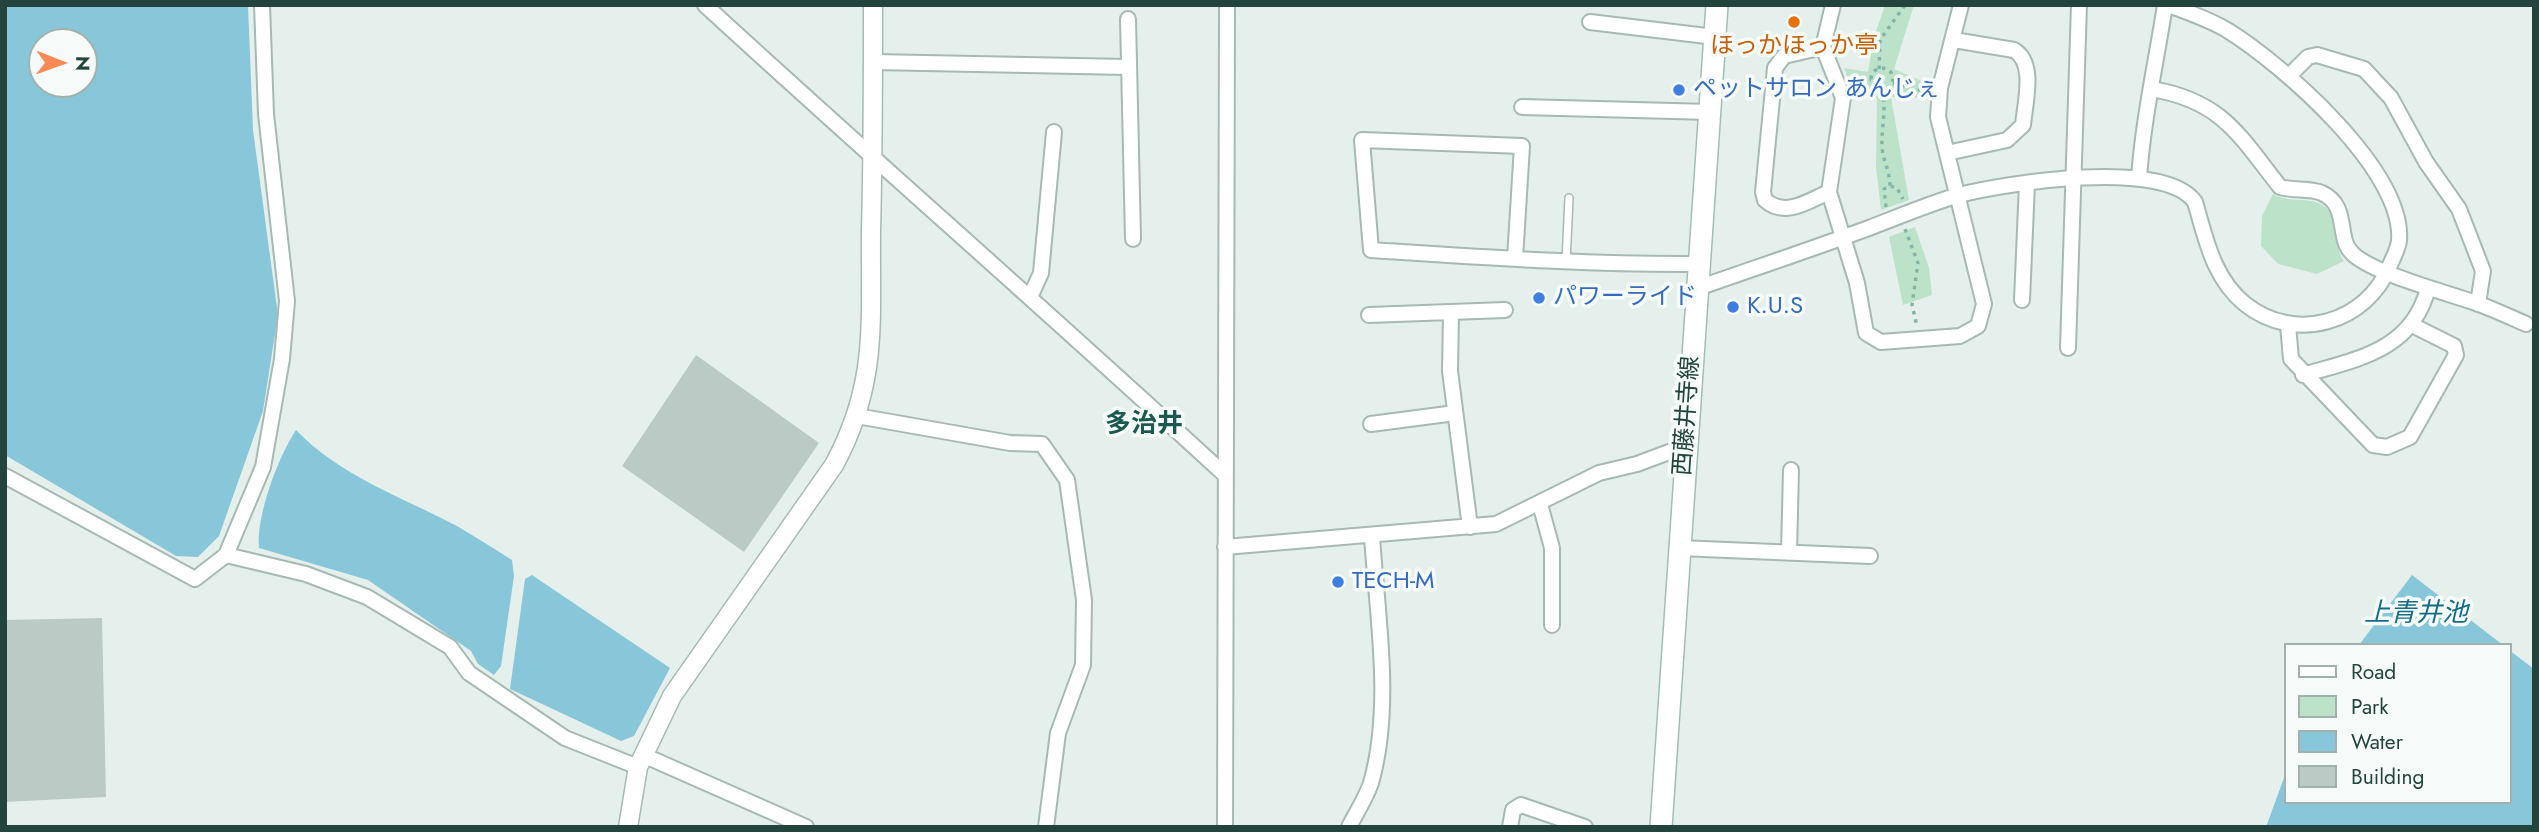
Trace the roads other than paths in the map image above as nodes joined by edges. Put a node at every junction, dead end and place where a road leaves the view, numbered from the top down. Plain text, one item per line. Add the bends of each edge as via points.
1 (262, 5) edge
2 (705, 5) edge
3 (873, 5) edge
4 (1227, 5) edge
5 (1717, 5) edge
6 (1833, 5) edge
7 (1961, 5) edge
8 (2078, 5) edge
9 (2167, 5) edge
10 (1128, 19) dead end
11 (1590, 22) dead end
12 (1715, 37) junction
13 (1954, 40) junction
14 (1823, 47) junction
15 (873, 62) junction
16 (1128, 67) junction
17 (2289, 76) junction
18 (2151, 89) junction
19 (1522, 107) dead end
20 (1710, 112) junction
21 (1054, 132) dead end
22 (1947, 153) junction
23 (873, 159) junction
24 (2074, 178) junction
25 (2139, 178) junction
26 (2027, 183) junction
27 (1829, 192) junction
28 (1958, 196) junction
29 (1569, 198) dead end
30 (1843, 237) junction
31 (1133, 239) dead end
32 (1515, 259) junction
33 (1566, 262) junction
34 (1700, 264) junction
35 (2387, 272) junction
36 (1698, 288) junction
37 (2428, 288) junction
38 (1031, 295) junction
39 (2022, 300) dead end
40 (2478, 304) junction
41 (1505, 310) dead end
42 (1451, 312) junction
43 (1369, 315) dead end
44 (2526, 324) dead end
45 (2288, 325) junction
46 (2412, 325) junction
47 (2068, 348) dead end
48 (2303, 375) junction
49 (1455, 413) junction
50 (857, 416) junction
51 (1371, 424) dead end
52 (1685, 446) junction
53 (1791, 470) dead end
54 (1225, 475) junction
55 (5, 476) edge
56 (1540, 504) junction
57 (1470, 527) junction
58 (1372, 536) junction
59 (1225, 547) junction
60 (1679, 548) junction
61 (1789, 553) junction
62 (226, 555) junction
63 (1870, 556) dead end
64 (1552, 625) dead end
65 (640, 761) junction
66 (628, 827) edge
67 (806, 827) edge
68 (1046, 827) edge
69 (1225, 827) edge
70 (1349, 827) edge
71 (1510, 827) edge
72 (1584, 827) edge
73 (1661, 827) edge

1 - 62 street via 266,114 287,301 263,467
2 - 23 street
3 - 15 street
4 - 54 street
5 - 12 main road, 西藤井寺線
6 - 14 street
7 - 13 street
8 - 24 street
9 - 17 street via 2227,31
9 - 18 street
10 - 16 street
11 - 12 street
12 - 20 main road, 西藤井寺線
13 - 22 street via 1939,95 1938,117
13 - 22 street via 2022,54 2027,64 2024,113 2019,132 2007,140
14 - 27 street via 1843,98
14 - 27 street via 1784,56 1775,68 1763,192 1765,201 1781,209
15 - 16 street
15 - 23 street
16 - 31 street
17 - 35 street via 2376,172 2391,195 2399,242
17 - 40 street via 2308,57 2317,55 2364,69 2391,98 2426,162 2459,209 2483,271
18 - 25 street via 2143,121
18 - 35 street via 2188,96 2215,113 2235,130 2280,187 2328,197 2336,205 2352,254
19 - 20 street
20 - 34 main road, 西藤井寺線
21 - 38 street via 1041,273
22 - 28 street
23 - 38 street
23 - 50 street via 870,342
24 - 25 street
24 - 26 street
24 - 47 street
25 - 45 street via 2188,192 2225,284 2246,305
26 - 28 street
26 - 39 street
27 - 30 street
28 - 30 street
28 - 30 street via 1984,304 1979,326 1960,336 1881,342 1866,333
29 - 33 lane
30 - 36 street
32 - 32 street via 1522,146 1362,139 1371,250
32 - 33 street
33 - 34 street
34 - 36 main road, 西藤井寺線
35 - 37 street
35 - 45 street via 2363,306 2344,316
36 - 52 main road, 西藤井寺線
37 - 40 street
37 - 46 street via 2423,309
38 - 54 street
40 - 44 street
41 - 42 street
42 - 43 street
42 - 49 street
45 - 48 street via 2291,359
46 - 48 street via 2372,354
46 - 48 street via 2454,346 2456,355 2410,437 2397,444 2373,445
49 - 51 street
49 - 57 street
50 - 65 street via 834,466 672,696
50 - 68 street via 1010,443 1042,444 1067,480 1084,600 1083,665 1058,733
52 - 56 street via 1599,473
52 - 60 main road, 西藤井寺線
53 - 61 street
54 - 59 street
55 - 62 street via 195,579
56 - 57 street via 1496,524
56 - 64 street via 1552,548
57 - 58 street
58 - 59 street
58 - 70 street via 1382,688 1378,749 1370,786
59 - 69 street
60 - 61 street
60 - 73 main road, 西藤井寺線
61 - 63 street
62 - 65 street via 306,574 366,597 450,647 469,673 565,738 610,758
65 - 66 street
65 - 67 street
71 - 72 street via 1513,810 1521,805

